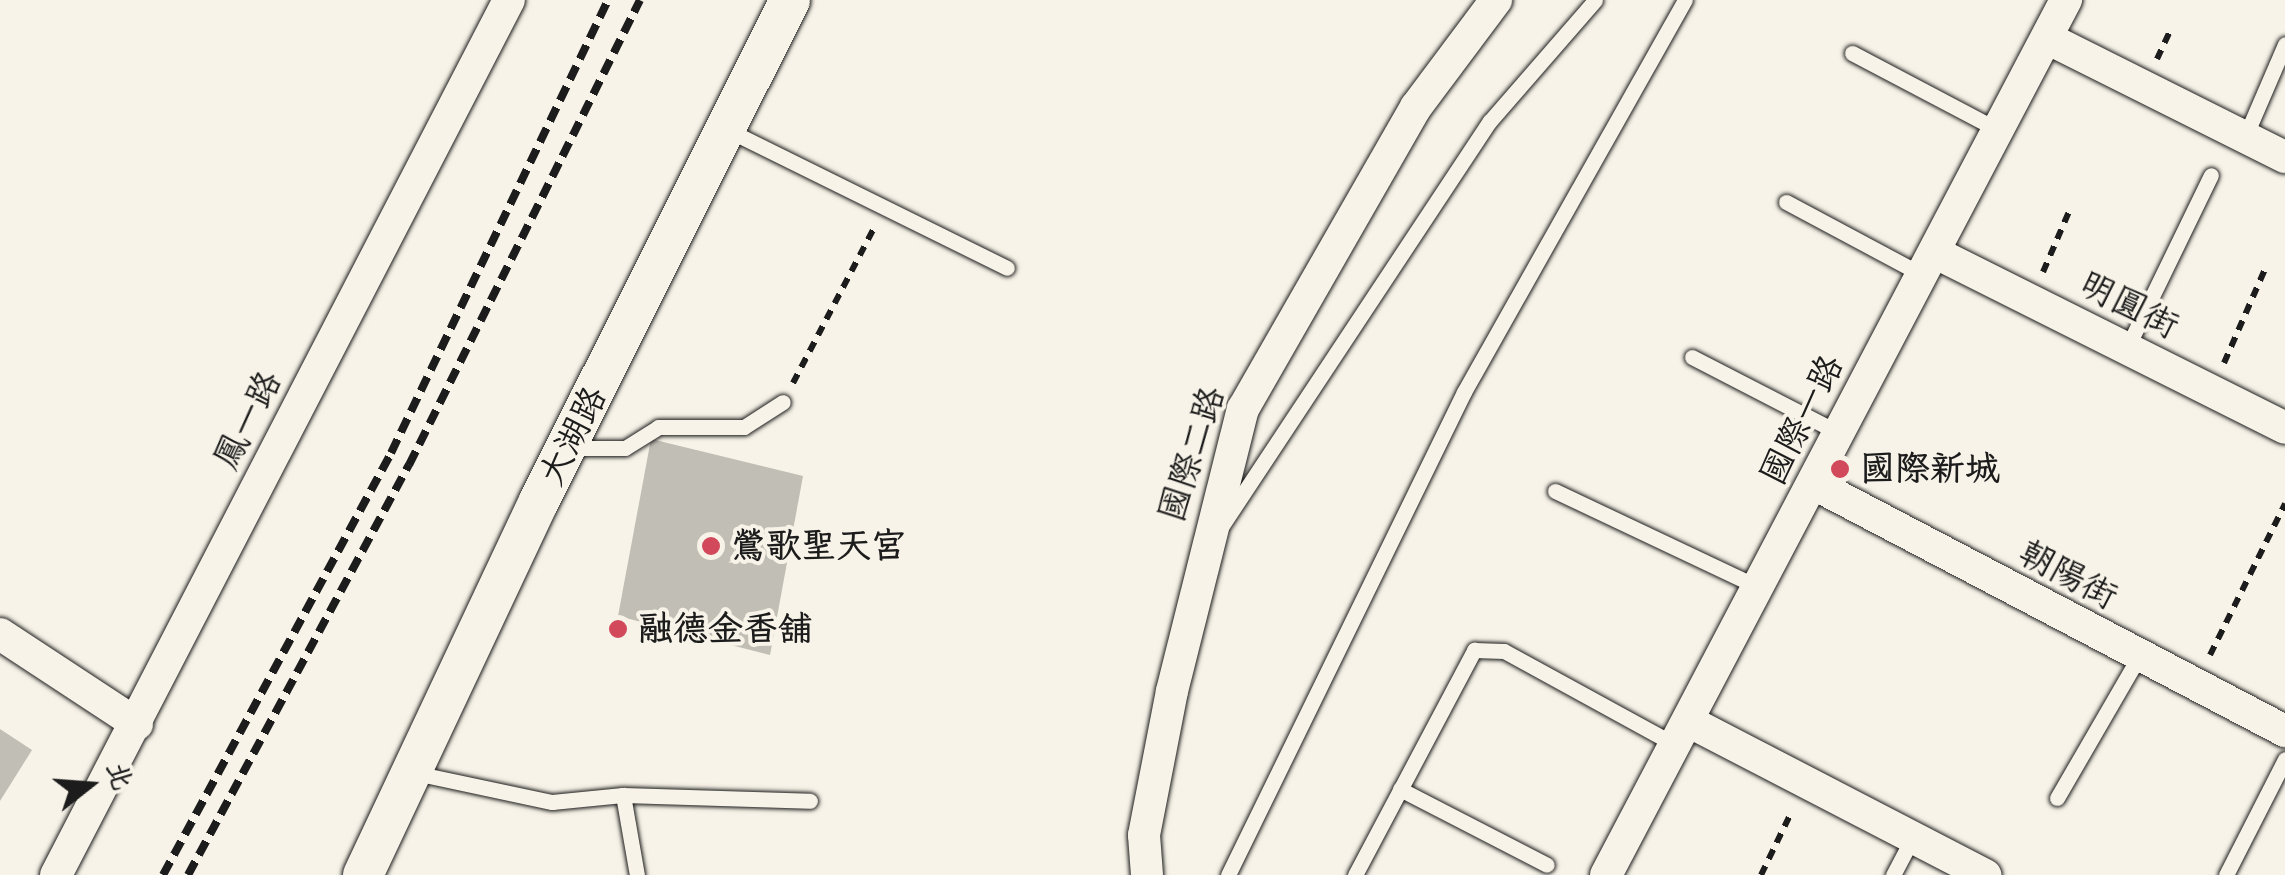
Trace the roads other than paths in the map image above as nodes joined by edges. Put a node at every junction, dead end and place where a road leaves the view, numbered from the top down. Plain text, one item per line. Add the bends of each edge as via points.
1 (509, 0) edge
2 (790, 0) edge
3 (1496, 0) edge
4 (1595, 0) edge
5 (1685, 0) edge
6 (2066, 0) edge
7 (2048, 38) junction
8 (2285, 44) edge
9 (1852, 53) dead end
10 (724, 128) junction
11 (1998, 130) junction
12 (2246, 137) junction
13 (2285, 157) edge
14 (2211, 175) dead end
15 (1786, 202) dead end
16 (1928, 264) junction
17 (1007, 268) dead end
18 (2127, 348) junction
19 (1692, 357) dead end
20 (783, 402) road end
21 (2285, 428) edge
22 (1841, 434) junction
23 (567, 448) junction
24 (1816, 485) junction
25 (1555, 491) dead end
26 (1204, 546) junction
27 (1760, 588) junction
28 (0, 634) edge
29 (2138, 658) junction
30 (137, 724) junction
31 (1682, 733) junction
32 (2283, 733) edge
33 (411, 772) junction
34 (1400, 789) junction
35 (623, 794) junction
36 (2056, 798) dead end
37 (810, 801) dead end
38 (1912, 839) junction
39 (1547, 865) dead end
40 (56, 875) edge
41 (363, 875) edge
42 (637, 875) edge
43 (1147, 875) edge
44 (1228, 875) edge
45 (1355, 875) edge
46 (1606, 875) edge
47 (1893, 875) edge
48 (1984, 875) edge
49 (2226, 875) edge

1 - 30 street, 鳳一路
2 - 10 street, 大湖路
3 - 26 street, 國際二路 via 1416,108 1243,409
4 - 26 lane via 1490,121 1249,493
5 - 44 lane via 1464,392
6 - 7 street, 國際一路
7 - 11 street, 國際一路
7 - 12 street
8 - 12 lane
9 - 11 lane
10 - 17 lane
10 - 23 street, 大湖路
11 - 16 street, 國際一路
12 - 13 street
14 - 18 lane
15 - 16 lane
16 - 18 street, 明圓街 via 2033,301
16 - 22 street, 國際一路
18 - 21 street, 明圓街
19 - 22 lane
20 - 23 lane via 744,426 658,427 625,448
22 - 24 street, 國際一路
23 - 33 street, 大湖路
24 - 27 street, 國際一路
24 - 29 street, 朝陽街
25 - 27 lane
26 - 43 street, 國際二路 via 1144,834
27 - 31 street, 國際一路
28 - 30 street
29 - 32 street, 朝陽街
29 - 36 lane
30 - 40 street, 鳳一路
31 - 34 lane via 1504,652 1474,650
31 - 38 street via 1806,783
31 - 46 street, 國際一路
32 - 49 lane
33 - 35 lane via 552,802
33 - 41 street, 大湖路
34 - 39 lane
34 - 45 lane
35 - 37 lane
35 - 42 lane
38 - 47 lane
38 - 48 street

